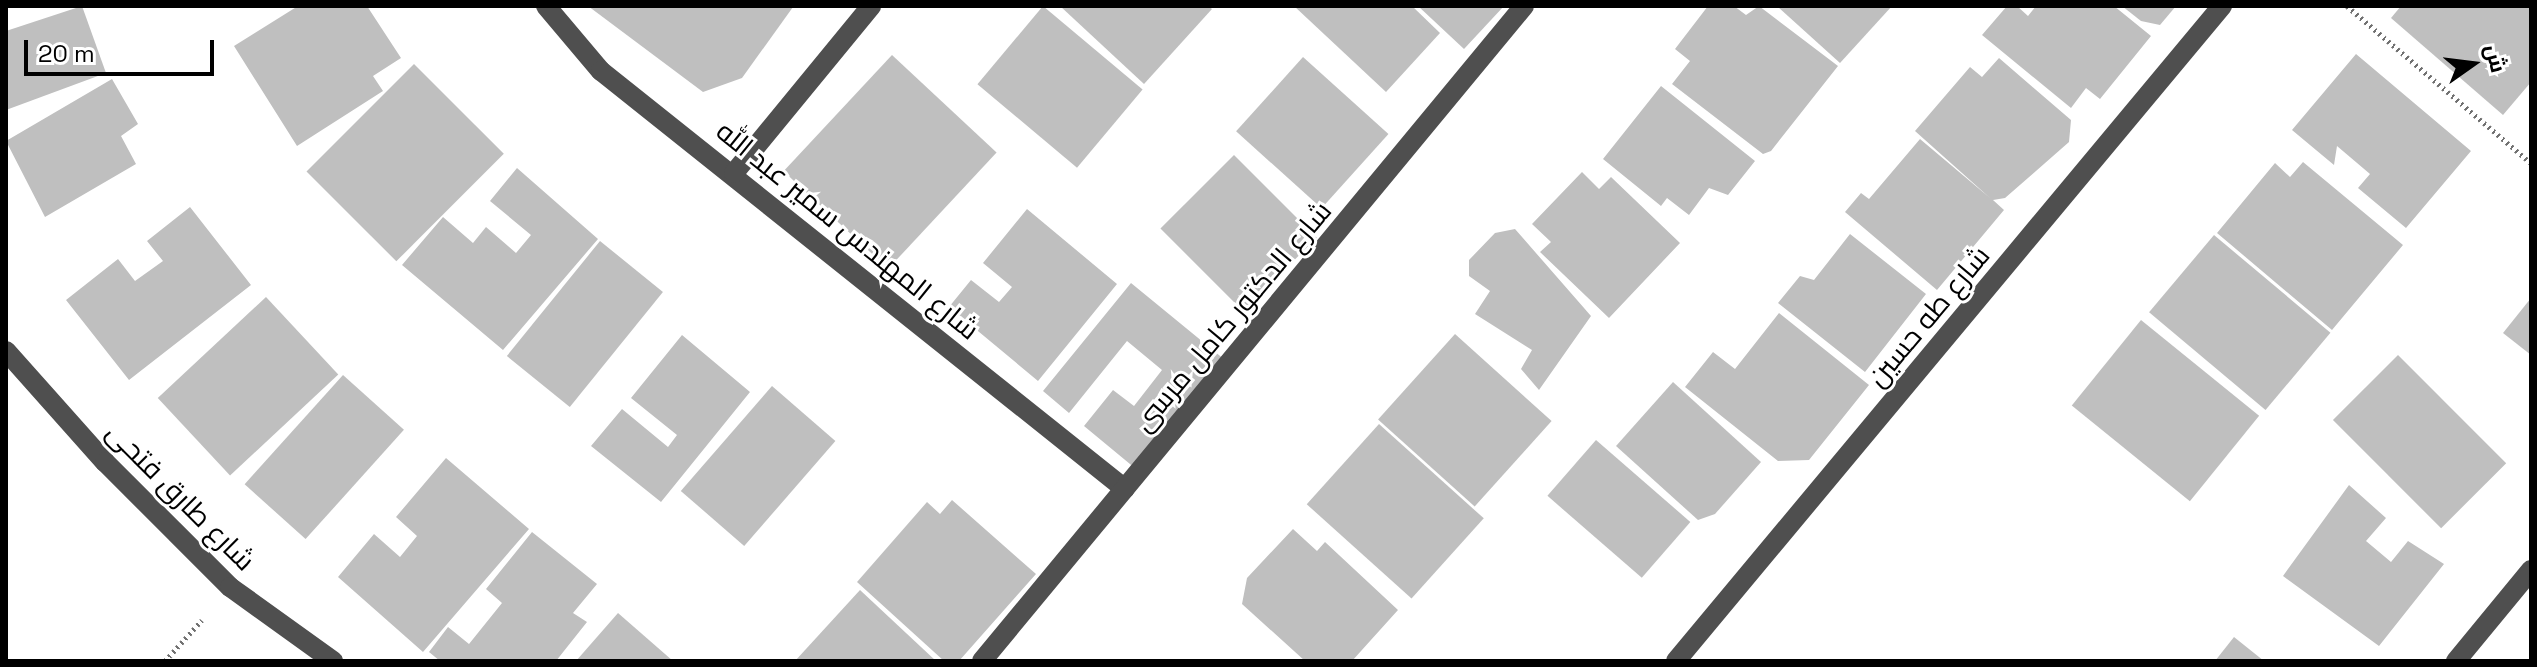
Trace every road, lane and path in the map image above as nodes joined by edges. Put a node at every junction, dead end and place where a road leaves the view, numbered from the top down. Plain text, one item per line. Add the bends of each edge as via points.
1 (546, 6) edge
2 (871, 6) edge
3 (1524, 6) edge
4 (2222, 6) edge
5 (2347, 6) edge
6 (2531, 163) edge
7 (734, 173) junction
8 (6, 351) edge
9 (1125, 489) junction
10 (2531, 570) edge
11 (230, 587) junction
12 (165, 661) edge
13 (333, 661) edge
14 (982, 661) edge
15 (1676, 661) edge
16 (2456, 661) edge

1 - 7 street, شارع المهندس سمير عبد الله via 601,71
2 - 7 street
3 - 9 street, شارع الدكتور كامل مرسى
4 - 15 street, شارع طه حسين
5 - 6 path
7 - 9 street, شارع المهندس سمير عبد الله
8 - 11 street, شارع طارق فتحى via 105,462
9 - 14 street, شارع الدكتور كامل مرسى
10 - 16 street
11 - 12 path
11 - 13 street, شارع طارق فتحى

